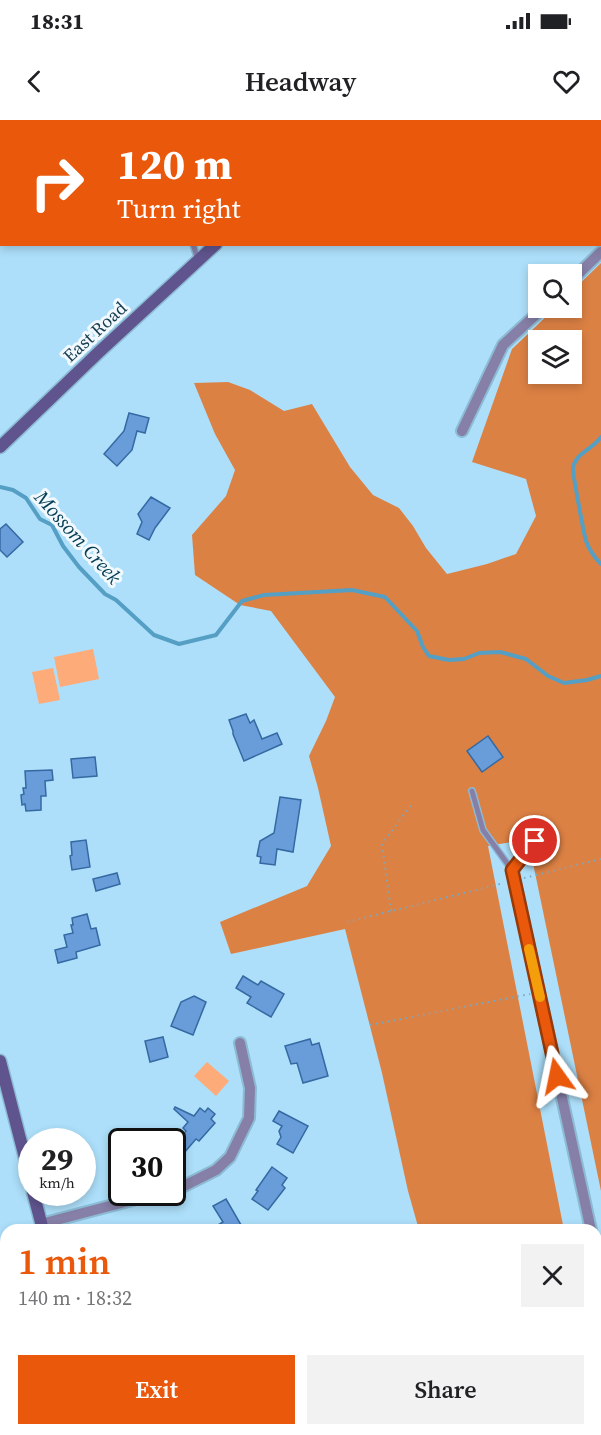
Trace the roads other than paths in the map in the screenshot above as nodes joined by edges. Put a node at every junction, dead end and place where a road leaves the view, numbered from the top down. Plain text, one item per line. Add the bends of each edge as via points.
1 (194, 246) edge
2 (214, 246) edge
3 (601, 252) edge
4 (198, 262) junction
5 (582, 270) edge
6 (532, 318) edge
7 (462, 431) dead end
8 (0, 447) edge
9 (472, 791) dead end
10 (546, 827) dead end
11 (513, 875) junction
12 (240, 1043) dead end
13 (0, 1061) edge
14 (18, 1131) edge
15 (186, 1185) edge
16 (37, 1206) edge
17 (115, 1206) edge
18 (41, 1224) edge
19 (52, 1224) edge
20 (590, 1224) edge

1 - 4 lane
2 - 4 main road, East Road
3 - 5 street
4 - 8 main road, East Road
6 - 7 street via 503,345
9 - 11 lane via 483,830
10 - 11 lane
11 - 20 street
12 - 15 street via 250,1088 249,1118 230,1157 216,1170
13 - 14 main road
16 - 18 main road
17 - 19 street

